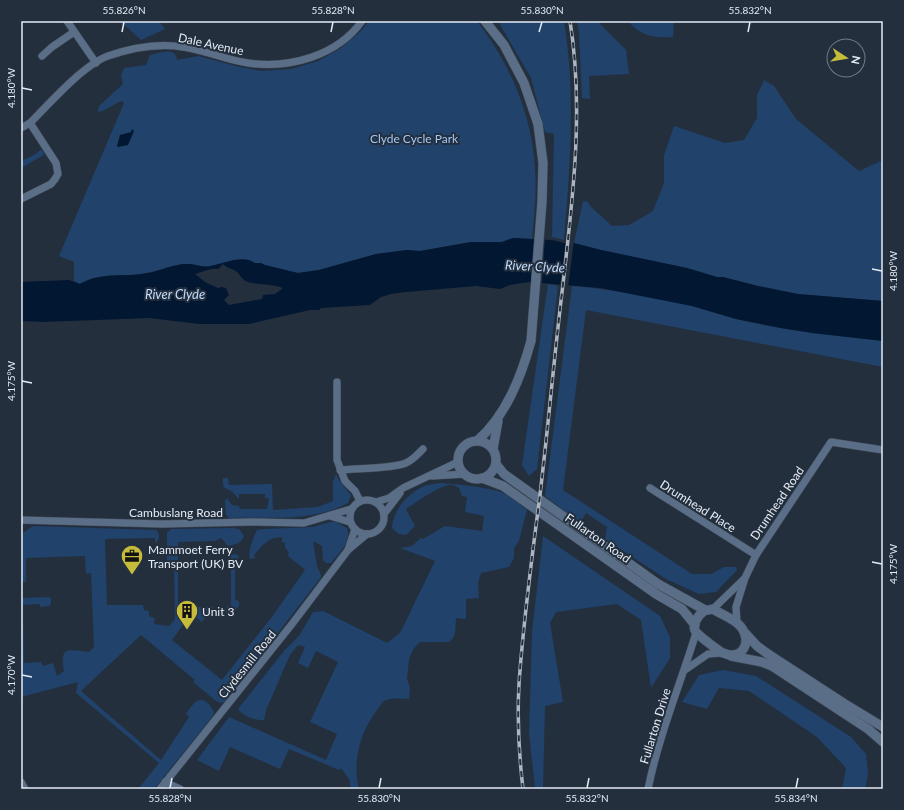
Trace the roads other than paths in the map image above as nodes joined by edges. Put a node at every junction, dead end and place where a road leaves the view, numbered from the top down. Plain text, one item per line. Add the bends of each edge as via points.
1 (67, 21) edge
2 (362, 21) edge
3 (485, 21) edge
4 (74, 32) junction
5 (42, 56) dead end
6 (96, 63) junction
7 (30, 122) junction
8 (21, 128) edge
9 (21, 199) edge
10 (337, 382) dead end
11 (499, 416) junction
12 (477, 441) junction
13 (424, 449) dead end
14 (493, 449) junction
15 (883, 450) edge
16 (458, 462) junction
17 (496, 464) junction
18 (340, 470) junction
19 (465, 474) junction
20 (428, 476) junction
21 (482, 478) junction
22 (403, 488) junction
23 (650, 488) dead end
24 (360, 501) junction
25 (376, 502) junction
26 (351, 509) junction
27 (384, 514) junction
28 (330, 516) junction
29 (21, 520) edge
30 (350, 522) junction
31 (355, 529) junction
32 (367, 534) junction
33 (348, 550) junction
34 (756, 555) junction
35 (745, 578) junction
36 (709, 610) junction
37 (737, 623) junction
38 (696, 629) junction
39 (746, 634) junction
40 (722, 653) junction
41 (731, 656) junction
42 (685, 671) junction
43 (883, 727) edge
44 (883, 742) edge
45 (21, 782) edge
46 (165, 782) junction
47 (24, 789) edge
48 (160, 789) edge
49 (180, 789) edge
50 (648, 789) edge

1 - 4 street
2 - 6 street, Dale Avenue via 350,34 325,51 310,58 286,63 247,63 194,49 161,46 131,49 107,56
3 - 11 street via 504,45 524,83 538,124 543,163 531,341 514,388
4 - 5 street
4 - 6 street
6 - 7 street, Dale Avenue via 81,73
7 - 8 street, Dale Avenue
7 - 9 street via 52,156 58,174 51,184
10 - 18 street
11 - 12 street via 488,432
11 - 14 street
12 - 14 street via 484,442
12 - 16 street via 469,443 461,450
13 - 18 street via 406,463
14 - 17 street
15 - 34 street, Drumhead Road via 831,442
16 - 19 street
16 - 20 street
17 - 21 street via 491,473
17 - 36 street, Fullarton Road via 504,474 658,584
18 - 24 street via 345,481 356,491
19 - 20 street
19 - 21 street via 470,478
20 - 22 street
21 - 38 street, Fullarton Road via 503,486 656,594 682,609
22 - 25 street via 389,498
22 - 27 street
23 - 34 street, Drumhead Place
24 - 25 street
24 - 26 street
25 - 27 street
26 - 28 street, Cambuslang Road
26 - 30 street
27 - 32 street via 380,529
28 - 29 street, Cambuslang Road via 304,523 162,524
28 - 30 street
30 - 31 street
31 - 32 street
31 - 33 street, Clydesmill Road
32 - 33 street, Clydesmill Road
33 - 46 street, Clydesmill Road via 288,630
34 - 35 street, Drumhead Road
35 - 36 street
35 - 37 street via 736,607
36 - 37 street, Fullarton Road
36 - 38 street via 698,616
37 - 39 street
38 - 40 street, Fullarton Road
38 - 42 street, Fullarton Drive
39 - 41 street via 747,642 744,648
39 - 43 street via 768,654
40 - 41 street, Fullarton Road
40 - 42 street via 708,654
41 - 44 street via 772,666 868,729
42 - 50 street, Fullarton Drive via 658,745
45 - 47 street
46 - 48 street, Clydesmill Road
46 - 49 street

